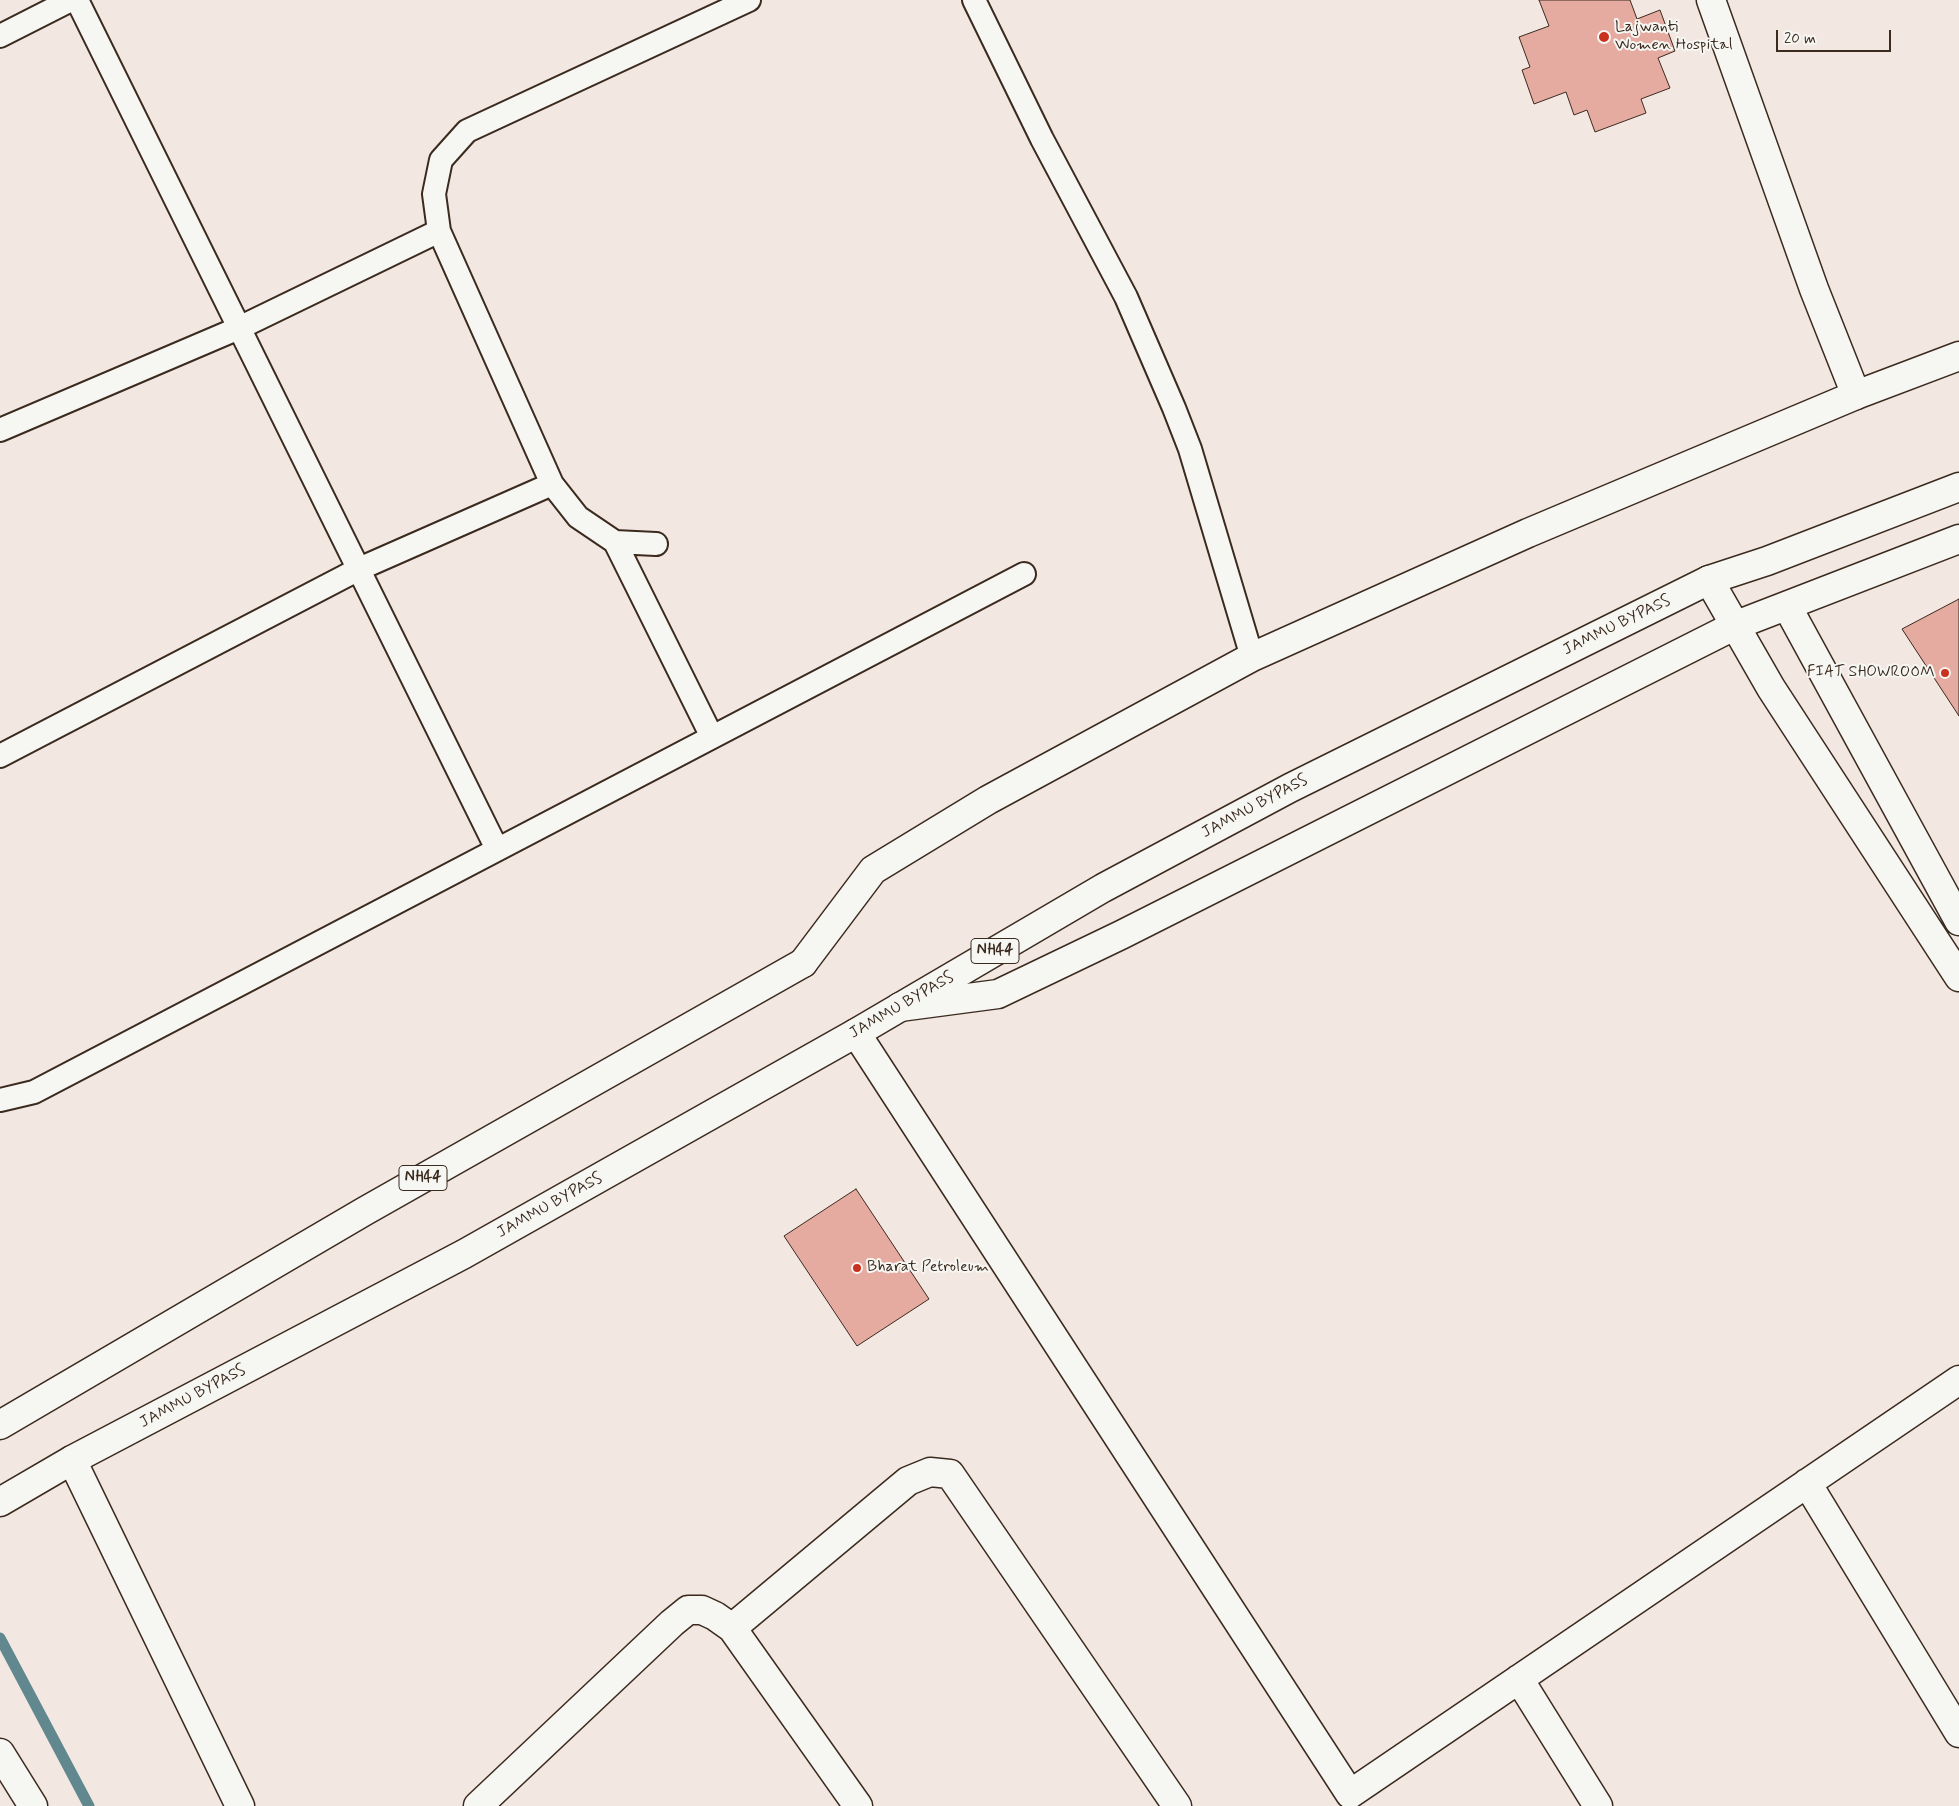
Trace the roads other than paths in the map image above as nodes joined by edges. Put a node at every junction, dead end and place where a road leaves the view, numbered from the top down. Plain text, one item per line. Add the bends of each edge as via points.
1 (70, 0) edge
2 (77, 0) edge
3 (749, 0) edge
4 (974, 0) edge
5 (1711, 0) edge
6 (0, 36) edge
7 (440, 231) junction
8 (239, 328) junction
9 (1959, 356) edge
10 (1856, 396) junction
11 (0, 430) edge
12 (552, 484) junction
13 (1959, 487) edge
14 (1959, 539) edge
15 (615, 542) junction
16 (656, 544) dead end
17 (359, 569) junction
18 (1024, 574) dead end
19 (1709, 580) junction
20 (1787, 606) junction
21 (1734, 626) junction
22 (1252, 657) junction
23 (712, 737) junction
24 (0, 756) edge
25 (498, 849) junction
26 (1959, 921) edge
27 (1950, 940) edge
28 (1959, 977) edge
29 (900, 1007) junction
30 (856, 1033) junction
31 (0, 1100) edge
32 (1959, 1380) edge
33 (0, 1425) edge
34 (64, 1465) junction
35 (1807, 1483) junction
36 (0, 1502) edge
37 (732, 1628) junction
38 (1519, 1679) junction
39 (1959, 1733) edge
40 (0, 1753) edge
41 (1342, 1800) edge
42 (33, 1806) edge
43 (240, 1806) edge
44 (478, 1806) edge
45 (858, 1806) edge
46 (1177, 1806) edge
47 (1598, 1806) edge

1 - 6 lane
2 - 8 lane
3 - 7 lane via 467,131 440,160 434,194
4 - 22 lane via 1042,139 1126,297 1174,408 1190,449
5 - 10 main road via 1814,289
7 - 8 lane
7 - 12 lane
8 - 11 lane
8 - 17 lane
9 - 10 main road
10 - 22 main road via 1528,533
12 - 15 lane via 578,517
12 - 17 lane
13 - 19 main road, JAMMU BYPASS / NH44
14 - 20 main road
15 - 16 lane
15 - 23 lane
17 - 24 lane
17 - 25 lane
18 - 23 lane
19 - 21 main road
19 - 29 main road, JAMMU BYPASS / NH44 via 1290,788 1103,888
20 - 21 main road
20 - 26 main road
21 - 27 main road via 1771,688
21 - 29 main road via 998,994
22 - 33 main road, NH44 via 988,800 873,870 803,963 356,1216
23 - 25 lane
25 - 31 lane via 34,1092
27 - 28 main road
29 - 30 main road, JAMMU BYPASS / NH44
30 - 34 main road, JAMMU BYPASS / NH44 via 464,1254
30 - 41 main road
32 - 35 main road
34 - 36 main road, JAMMU BYPASS / NH44
34 - 43 main road
35 - 38 main road
35 - 39 main road
37 - 44 main road via 702,1610 688,1610
37 - 45 main road
37 - 46 main road via 908,1481 930,1472 950,1474
38 - 41 main road
38 - 47 main road
40 - 42 main road

